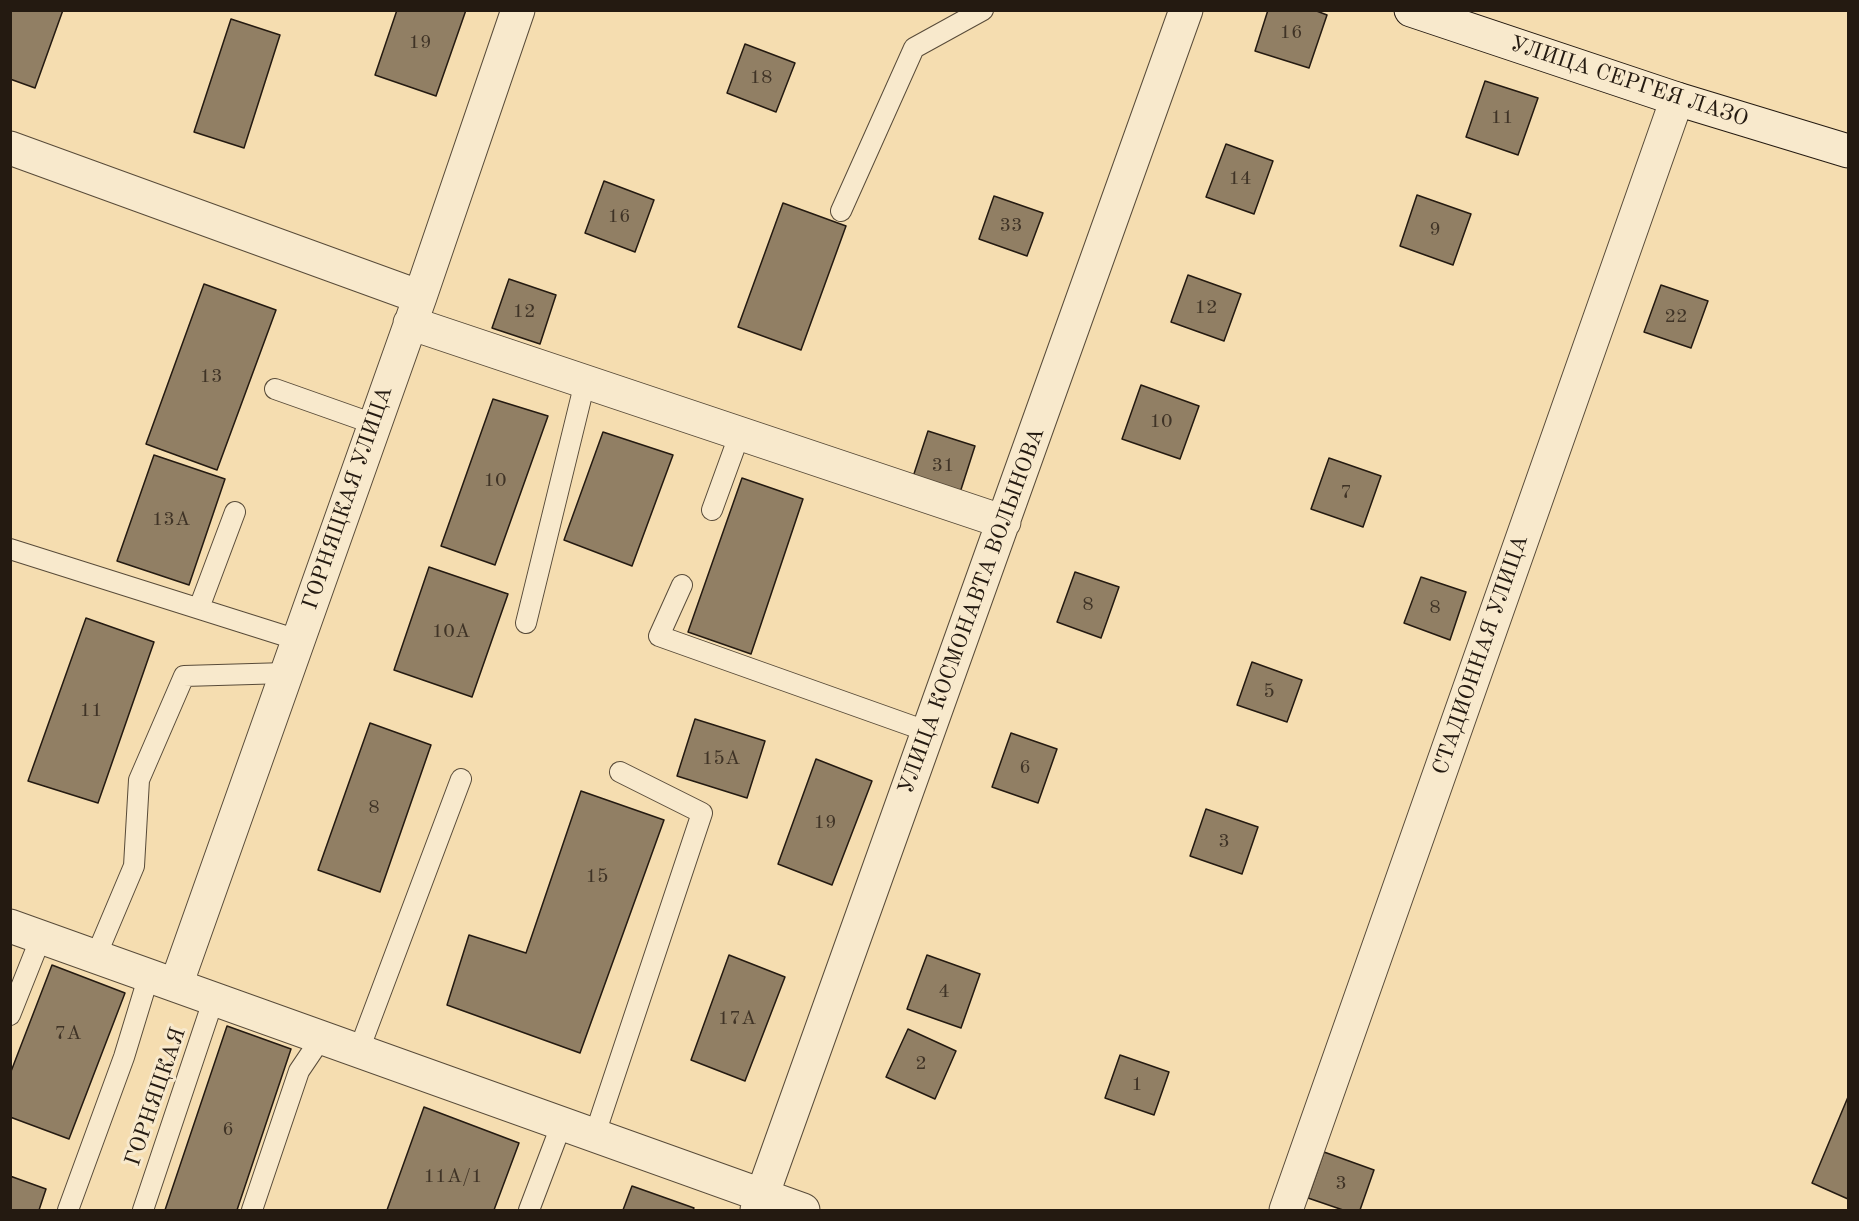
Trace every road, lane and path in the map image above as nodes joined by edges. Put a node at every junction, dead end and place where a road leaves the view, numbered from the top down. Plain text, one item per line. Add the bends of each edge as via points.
1 (518, 10) edge
2 (983, 10) edge
3 (1186, 10) edge
4 (1411, 10) edge
5 (1677, 99) junction
6 (10, 148) edge
7 (1848, 151) edge
8 (841, 211) dead end
9 (415, 310) junction
10 (585, 382) junction
11 (275, 389) dead end
12 (374, 424) junction
13 (740, 434) junction
14 (712, 510) dead end
15 (235, 512) dead end
16 (1004, 522) junction
17 (10, 549) edge
18 (682, 585) dead end
19 (199, 608) junction
20 (526, 623) dead end
21 (298, 640) junction
22 (286, 673) junction
23 (928, 732) junction
24 (620, 772) dead end
25 (461, 779) dead end
26 (10, 926) edge
27 (41, 937) junction
28 (96, 956) junction
29 (163, 980) junction
30 (214, 998) junction
31 (10, 1015) edge
32 (322, 1037) junction
33 (359, 1050) junction
34 (561, 1122) junction
35 (595, 1134) junction
36 (760, 1203) edge
37 (68, 1210) edge
38 (143, 1210) edge
39 (252, 1210) edge
40 (529, 1210) edge
41 (803, 1210) edge
42 (1286, 1210) edge

1 - 9 street, ГОРНЯЦКАЯ УЛИЦА
2 - 8 lane via 914,48
3 - 16 street, УЛИЦА КОСМОНАВТА ВОЛЫНОВА
4 - 5 street, УЛИЦА СЕРГЕЯ ЛАЗО
5 - 7 street, УЛИЦА СЕРГЕЯ ЛАЗО
5 - 42 street, СТАДИОННАЯ УЛИЦА
6 - 9 street
9 - 10 street
9 - 12 street, ГОРНЯЦКАЯ УЛИЦА
10 - 13 street
10 - 20 lane
11 - 12 lane
12 - 21 street, ГОРНЯЦКАЯ УЛИЦА
13 - 14 lane
13 - 16 street
15 - 19 lane
16 - 23 street, УЛИЦА КОСМОНАВТА ВОЛЫНОВА
17 - 19 lane
18 - 23 lane via 659,636
19 - 21 lane
21 - 22 street, ГОРНЯЦКАЯ УЛИЦА
22 - 28 lane via 184,676 139,780 134,866
22 - 29 street, ГОРНЯЦКАЯ УЛИЦА
23 - 36 street, УЛИЦА КОСМОНАВТА ВОЛЫНОВА
24 - 35 lane via 702,813
25 - 33 lane
26 - 27 street
27 - 28 street
27 - 31 lane
28 - 29 street
29 - 30 street
29 - 37 lane via 124,1057
30 - 32 street
30 - 38 lane, ГОРНЯЦКАЯ
32 - 33 street
32 - 39 lane via 299,1071
33 - 34 street
34 - 35 street
34 - 40 lane
35 - 36 street
36 - 41 street

